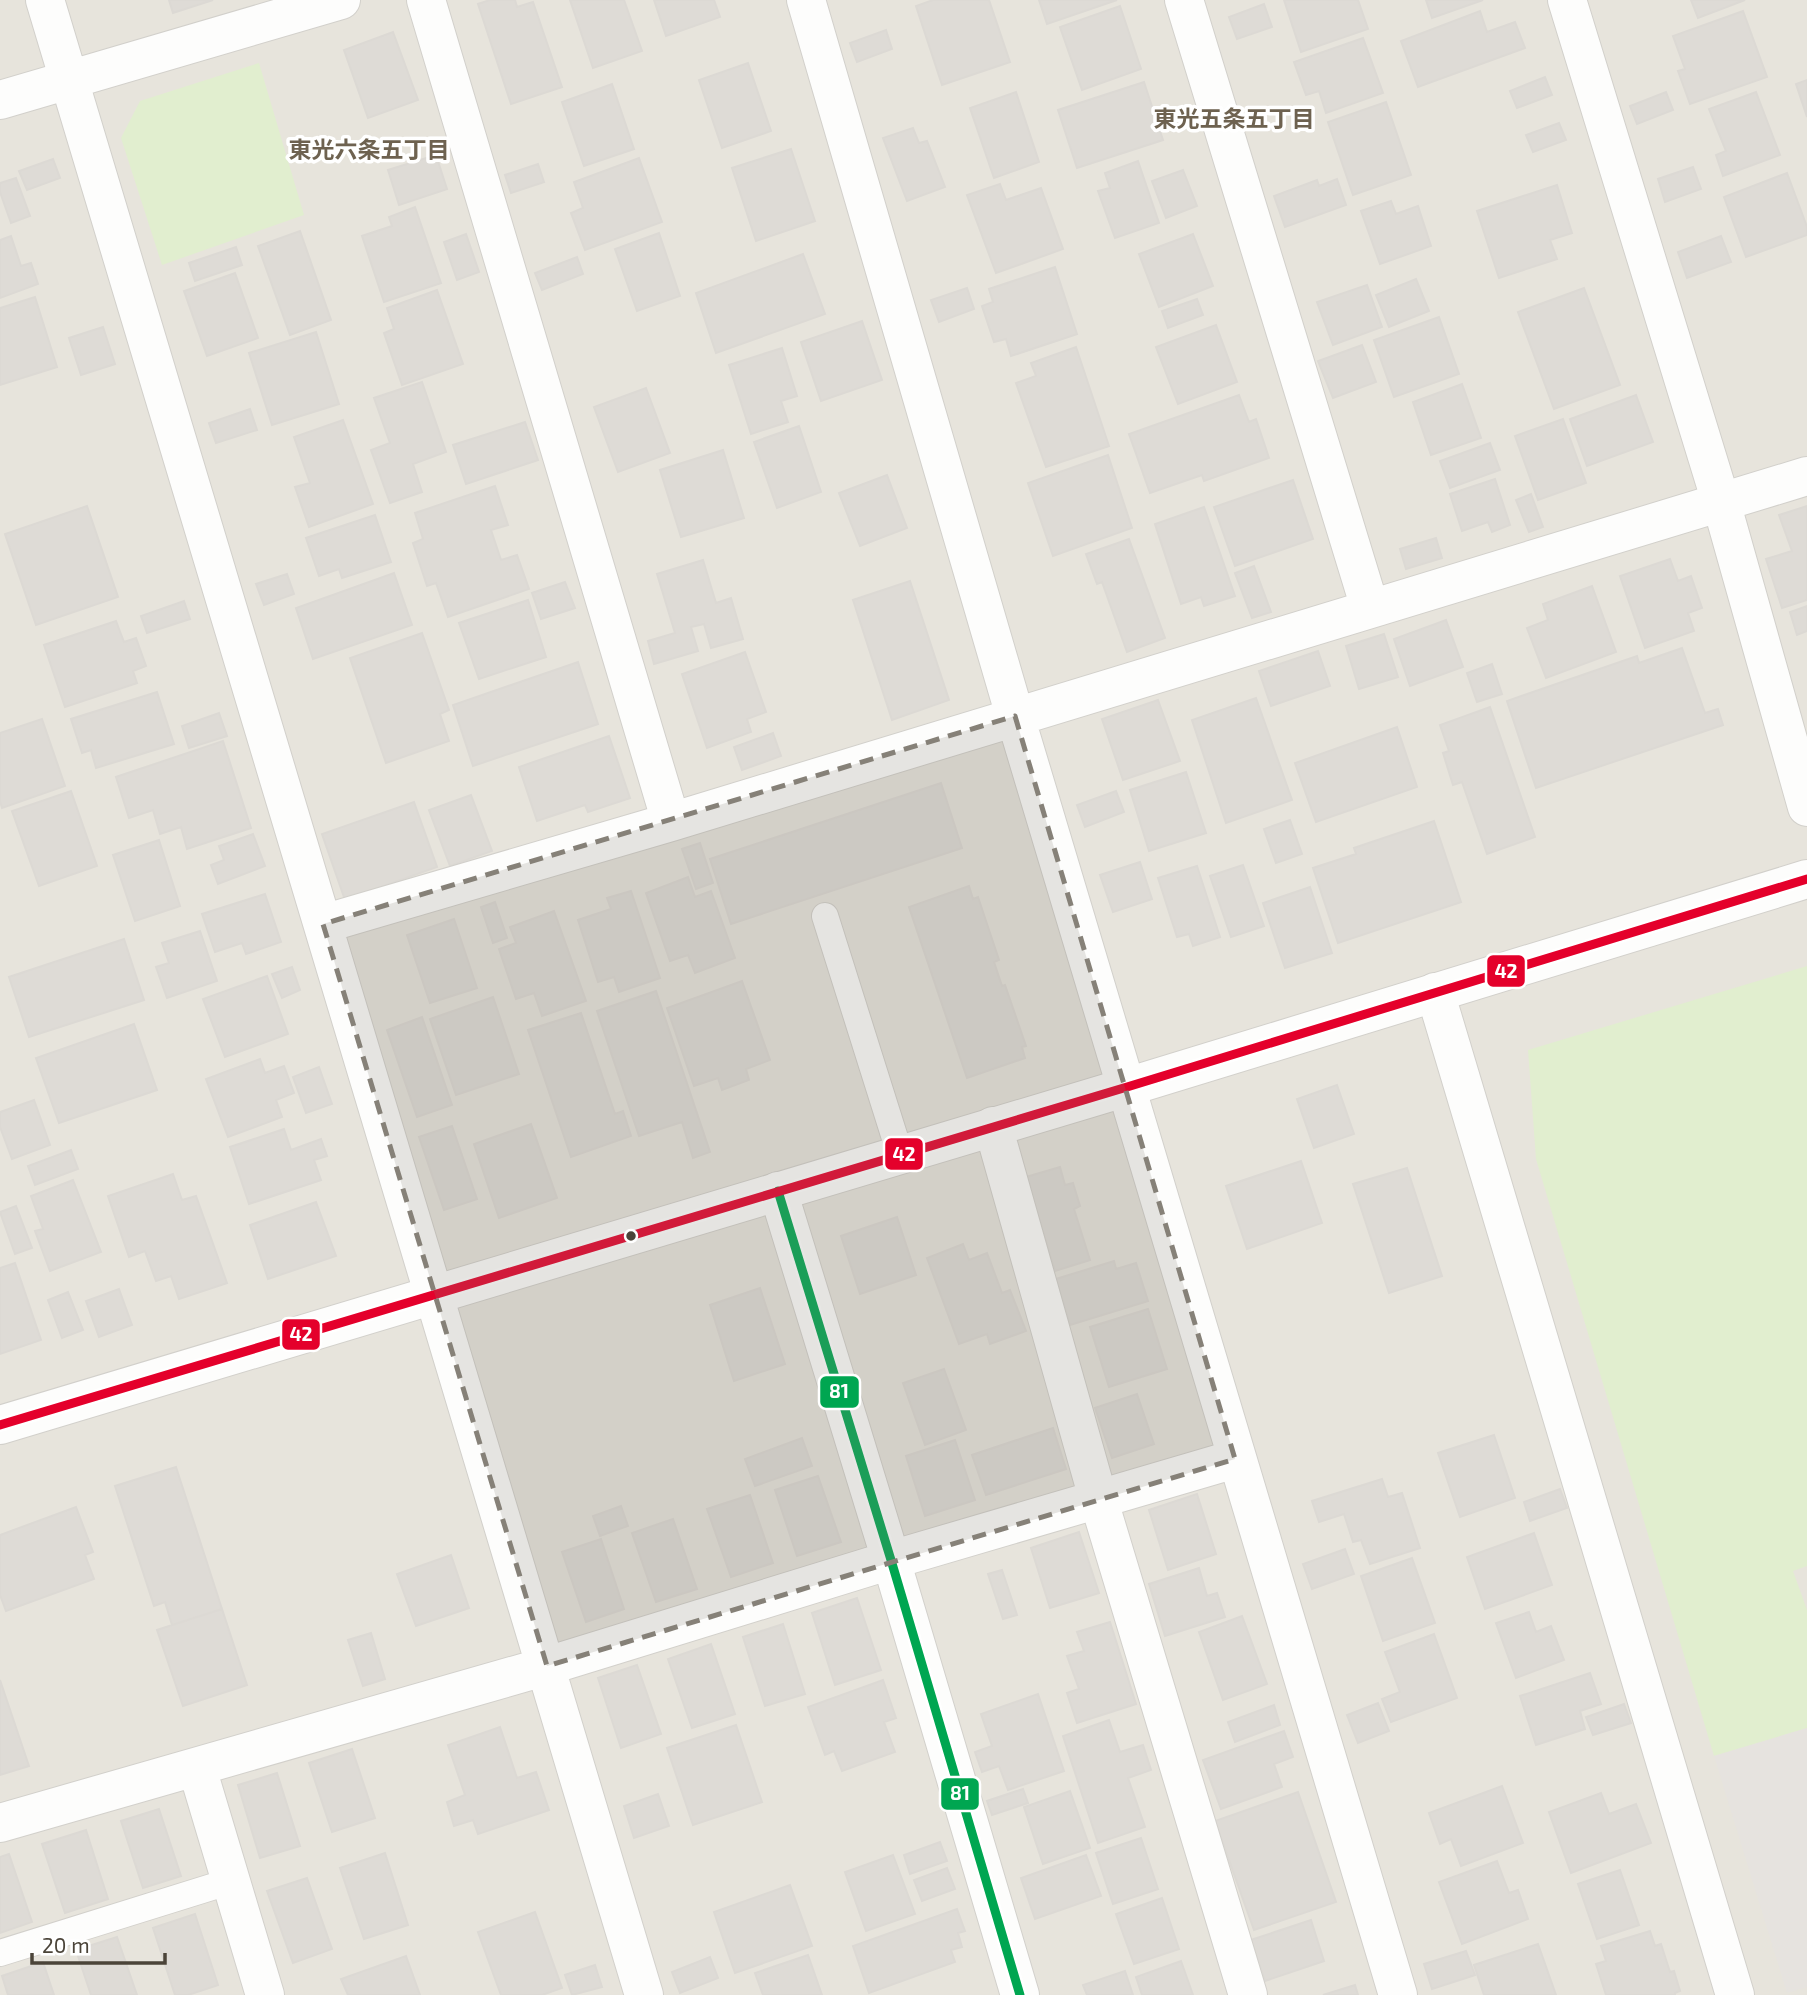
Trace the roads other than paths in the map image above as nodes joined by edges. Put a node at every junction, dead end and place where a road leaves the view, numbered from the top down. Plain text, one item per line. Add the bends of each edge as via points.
1 (45, 0) edge
2 (341, 0) edge
3 (426, 0) edge
4 (806, 0) edge
5 (1184, 0) edge
6 (1567, 0) edge
7 (68, 79) junction
8 (0, 100) edge
9 (1807, 476) edge
10 (1721, 502) junction
11 (1370, 608) junction
12 (1015, 716) junction
13 (1807, 807) edge
14 (671, 822) junction
15 (1807, 879) edge
16 (825, 916) dead end
17 (323, 924) junction
18 (1435, 992) junction
19 (1127, 1087) junction
20 (993, 1126) junction
21 (900, 1154) junction
22 (778, 1191) junction
23 (433, 1293) junction
24 (0, 1425) edge
25 (1236, 1459) junction
26 (1098, 1498) junction
27 (891, 1560) junction
28 (547, 1666) junction
29 (197, 1768) junction
30 (0, 1823) edge
31 (231, 1881) junction
32 (0, 1953) edge
33 (265, 1995) edge
34 (644, 1995) edge
35 (1020, 1995) edge
36 (1248, 1995) edge
37 (1398, 1995) edge
38 (1735, 1995) edge

1 - 7 street
2 - 7 street
3 - 14 street
4 - 12 street
5 - 11 street
6 - 10 street
7 - 8 street
7 - 17 street
9 - 10 street
10 - 11 street
10 - 13 street
11 - 12 street
12 - 14 street
12 - 19 street
14 - 17 street
15 - 18 street
16 - 21 lane
17 - 23 street
18 - 19 street
18 - 38 street
19 - 20 street
19 - 25 street
20 - 21 street
20 - 26 street
21 - 22 street
22 - 23 street
22 - 27 street
23 - 24 street
23 - 28 street
25 - 26 street
25 - 37 street
26 - 27 street
26 - 36 street
27 - 28 street
27 - 35 street
28 - 29 street
28 - 34 street
29 - 30 street
29 - 31 street
31 - 32 lane
31 - 33 street

